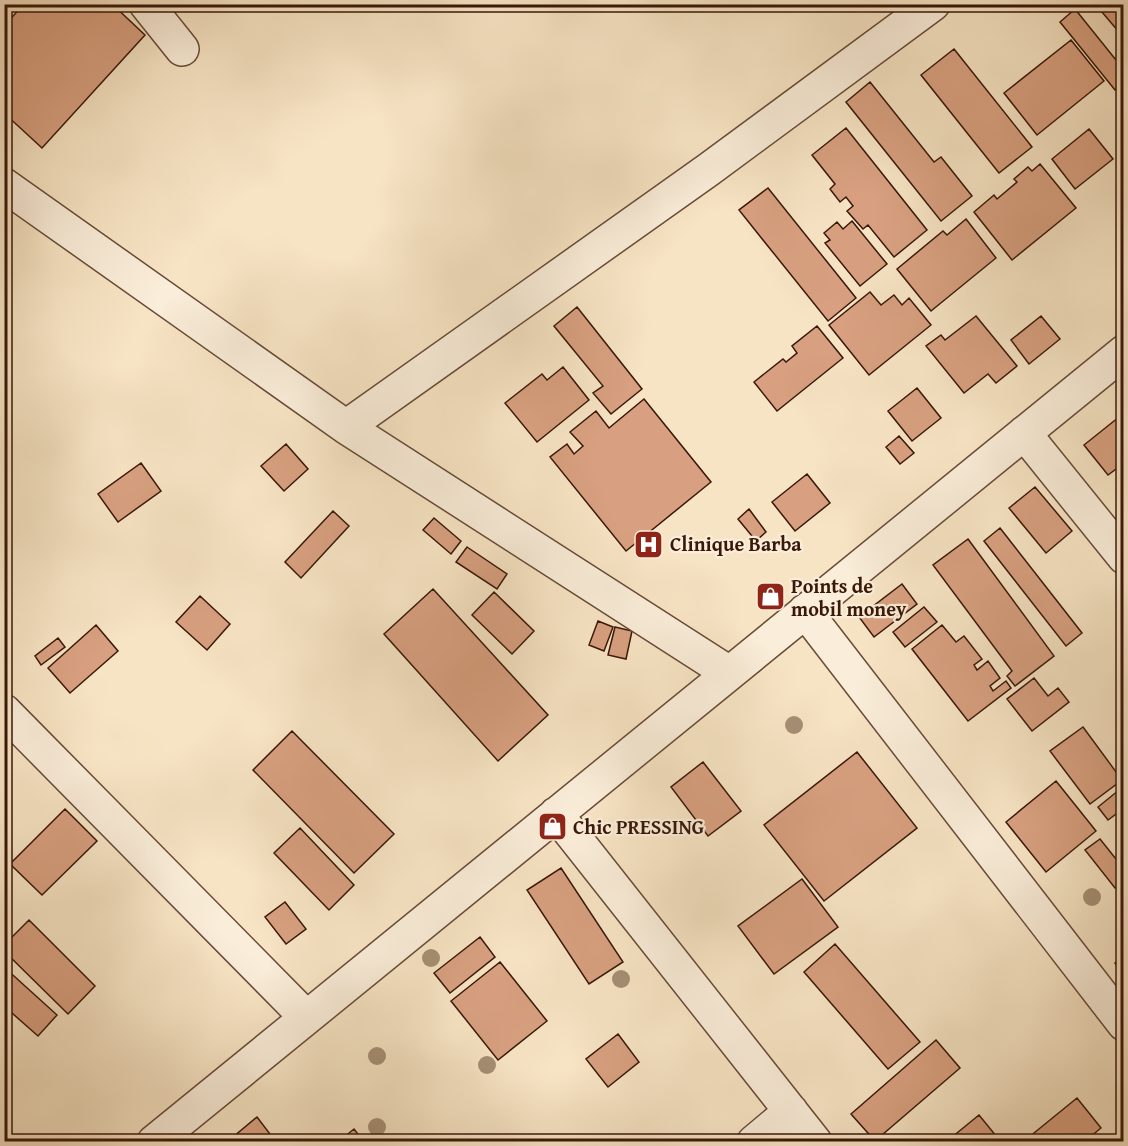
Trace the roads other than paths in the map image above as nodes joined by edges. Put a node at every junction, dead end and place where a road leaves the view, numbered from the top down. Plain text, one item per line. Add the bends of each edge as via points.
1 (146, 4) edge
2 (933, 4) edge
3 (182, 50) dead end
4 (4, 185) edge
5 (1124, 352) edge
6 (346, 427) junction
7 (1024, 433) junction
8 (1124, 557) edge
9 (805, 611) junction
10 (729, 673) junction
11 (4, 711) edge
12 (556, 814) junction
13 (306, 1017) junction
14 (1124, 1024) edge
15 (791, 1111) junction
16 (154, 1142) edge
17 (754, 1142) edge
18 (815, 1142) edge

1 - 3 street
2 - 6 street via 708,170
4 - 6 street
5 - 7 street
6 - 10 street
7 - 8 street
7 - 9 street
9 - 10 street
9 - 14 street
10 - 12 street
11 - 13 street
12 - 13 street
12 - 15 street
13 - 16 street
15 - 17 street
15 - 18 street

